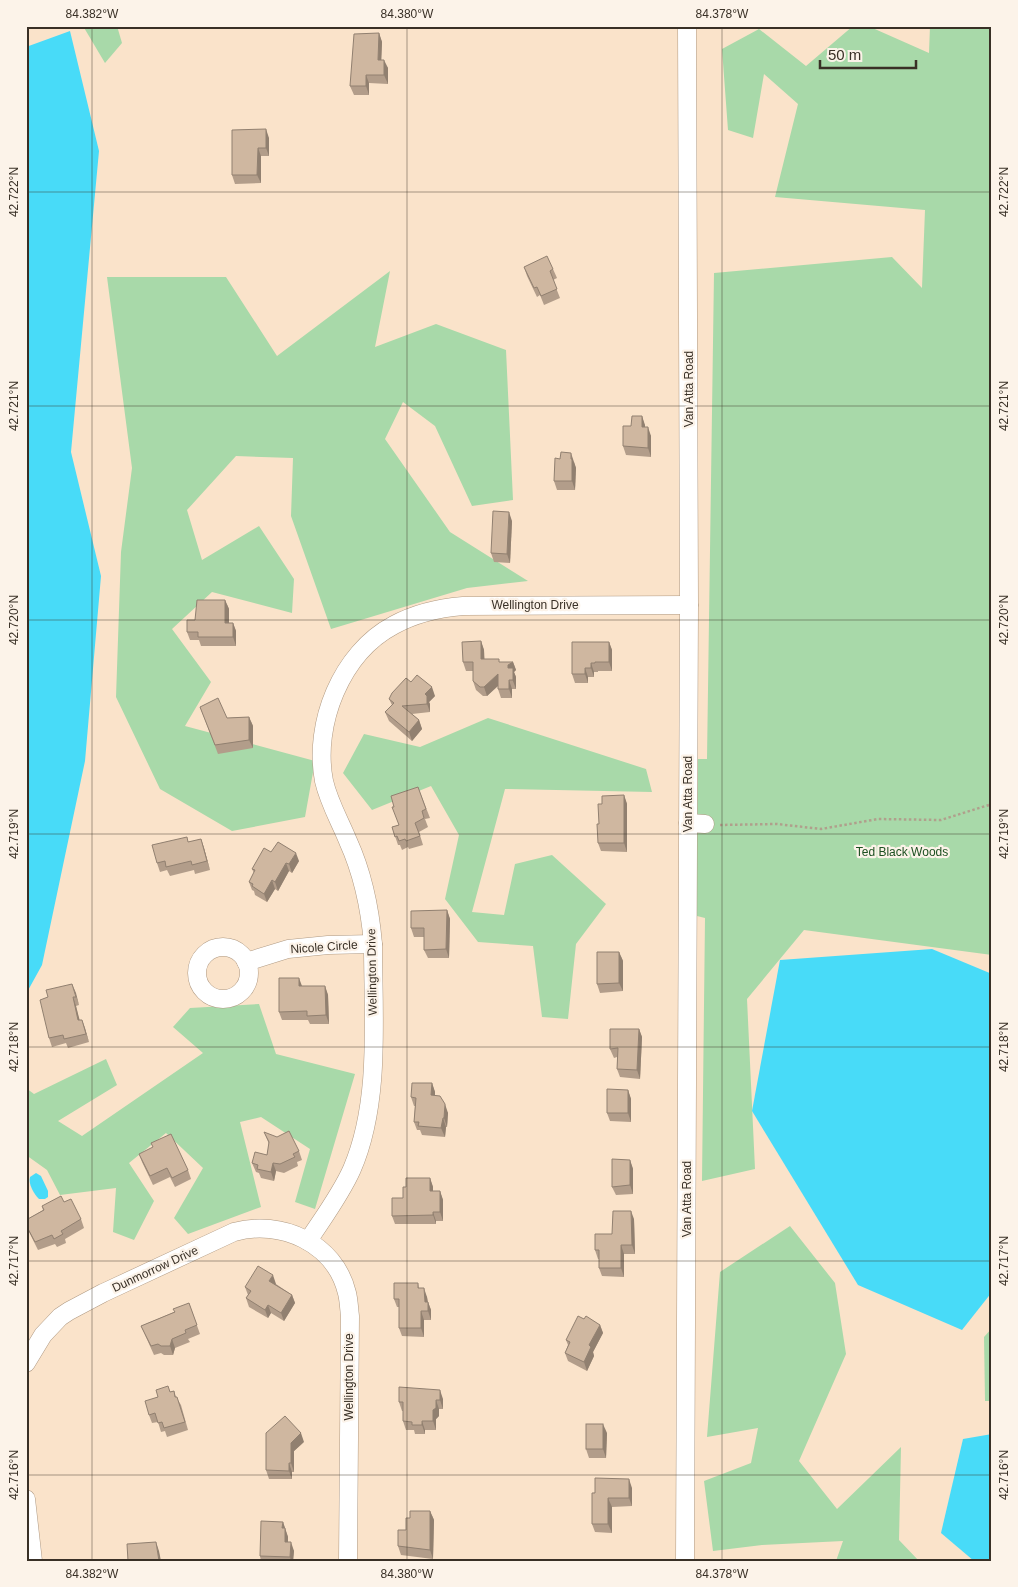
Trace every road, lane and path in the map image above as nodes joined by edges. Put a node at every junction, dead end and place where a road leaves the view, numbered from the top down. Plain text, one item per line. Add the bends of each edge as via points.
1 (688, 26) edge
2 (689, 605) junction
3 (992, 804) edge
4 (696, 824) junction
5 (373, 944) junction
6 (246, 962) dead end
7 (308, 1241) junction
8 (26, 1363) edge
9 (26, 1498) edge
10 (33, 1561) edge
11 (348, 1561) edge
12 (685, 1561) edge

1 - 2 street, Van Atta Road
2 - 4 street, Van Atta Road
2 - 5 street, Wellington Drive via 447,607 394,625 381,633 351,663 330,703 322,755 327,793 366,891
3 - 4 path via 941,820 878,819 821,829 777,824
4 - 12 street, Van Atta Road
5 - 6 street, Nicole Circle via 288,949
5 - 7 street, Wellington Drive via 372,1076 367,1124 352,1170
7 - 8 street, Dunmorrow Drive via 271,1228 234,1232 69,1311 43,1335
7 - 11 street, Wellington Drive via 337,1270 347,1292 350,1316
9 - 10 street

